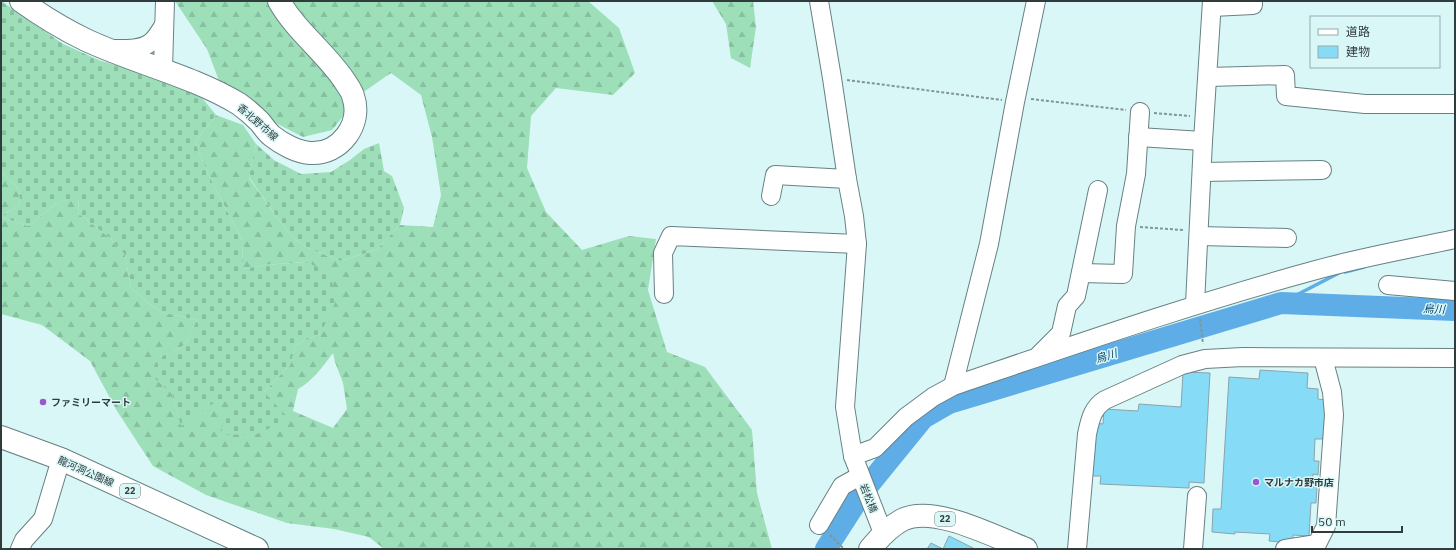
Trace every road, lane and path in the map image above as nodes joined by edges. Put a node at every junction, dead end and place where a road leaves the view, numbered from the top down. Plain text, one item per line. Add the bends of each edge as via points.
1 (21, 1) edge
2 (165, 1) edge
3 (279, 1) edge
4 (818, 1) edge
5 (1036, 1) edge
6 (1253, 1) edge
7 (1212, 4) edge
8 (164, 26) junction
9 (110, 49) junction
10 (163, 70) junction
11 (1208, 77) junction
12 (832, 78) junction
13 (1015, 100) junction
14 (1455, 104) edge
15 (1140, 112) junction
16 (1205, 118) junction
17 (1138, 137) junction
18 (1203, 141) junction
19 (1322, 170) dead end
20 (1202, 172) junction
21 (847, 179) junction
22 (1098, 190) dead end
23 (771, 196) dead end
24 (1126, 226) junction
25 (1199, 234) junction
26 (1287, 238) dead end
27 (1455, 239) edge
28 (857, 244) junction
29 (1080, 273) junction
30 (1388, 285) dead end
31 (1455, 292) edge
32 (664, 294) dead end
33 (1197, 304) junction
34 (1204, 347) dead end
35 (1038, 357) junction
36 (1323, 358) junction
37 (1455, 358) edge
38 (953, 386) junction
39 (1, 437) edge
40 (853, 456) junction
41 (61, 459) junction
42 (860, 476) junction
43 (1197, 496) dead end
44 (823, 528) joint
45 (875, 538) edge
46 (20, 549) edge
47 (257, 549) edge
48 (844, 549) edge
49 (1026, 549) edge
50 (1077, 549) edge
51 (1193, 549) edge
52 (1285, 549) edge

1 - 9 main road, 香北野市線 via 62,28
2 - 8 street
3 - 10 main road, 香北野市線 via 299,29 335,67 353,95 353,125 347,137 338,145 320,153 292,148 271,135 240,105 217,92
4 - 12 street, 岩松橋
5 - 13 street
6 - 7 street via 1252,5
7 - 11 street
8 - 9 street via 150,44 131,49
8 - 10 street
9 - 10 main road, 香北野市線
11 - 14 street via 1285,75 1286,96 1365,104
11 - 16 street
12 - 13 path
12 - 21 street, 岩松橋
13 - 15 path
13 - 38 street via 989,244
15 - 16 path
15 - 17 street
16 - 18 street
17 - 18 street
17 - 24 street via 1136,174
18 - 20 street
19 - 20 street
20 - 25 street
21 - 23 street via 775,175
21 - 28 street, 岩松橋
22 - 29 street
24 - 25 path
24 - 29 street via 1123,274
25 - 26 street
25 - 33 street
27 - 33 street via 1317,269
28 - 32 street via 670,236 663,253
28 - 40 street, 岩松橋 via 845,407
29 - 35 street via 1076,296 1067,306 1061,333
30 - 31 street
33 - 34 path
33 - 35 street
35 - 38 street
36 - 37 street
36 - 50 street via 1205,359 1182,365 1099,404 1091,416 1087,434
36 - 52 street via 1332,392 1334,415 1326,526 1317,544
38 - 40 street via 906,417 875,448
39 - 41 main road, 龍河洞公園線 / 22
40 - 42 street, 岩松橋
41 - 46 street via 43,519 24,540
41 - 47 main road, 龍河洞公園線 / 22
42 - 44 street via 842,486
42 - 45 street, 岩松橋
43 - 51 street
44 - 48 path
45 - 49 main road, 22 via 903,520 914,516 932,516 954,520

